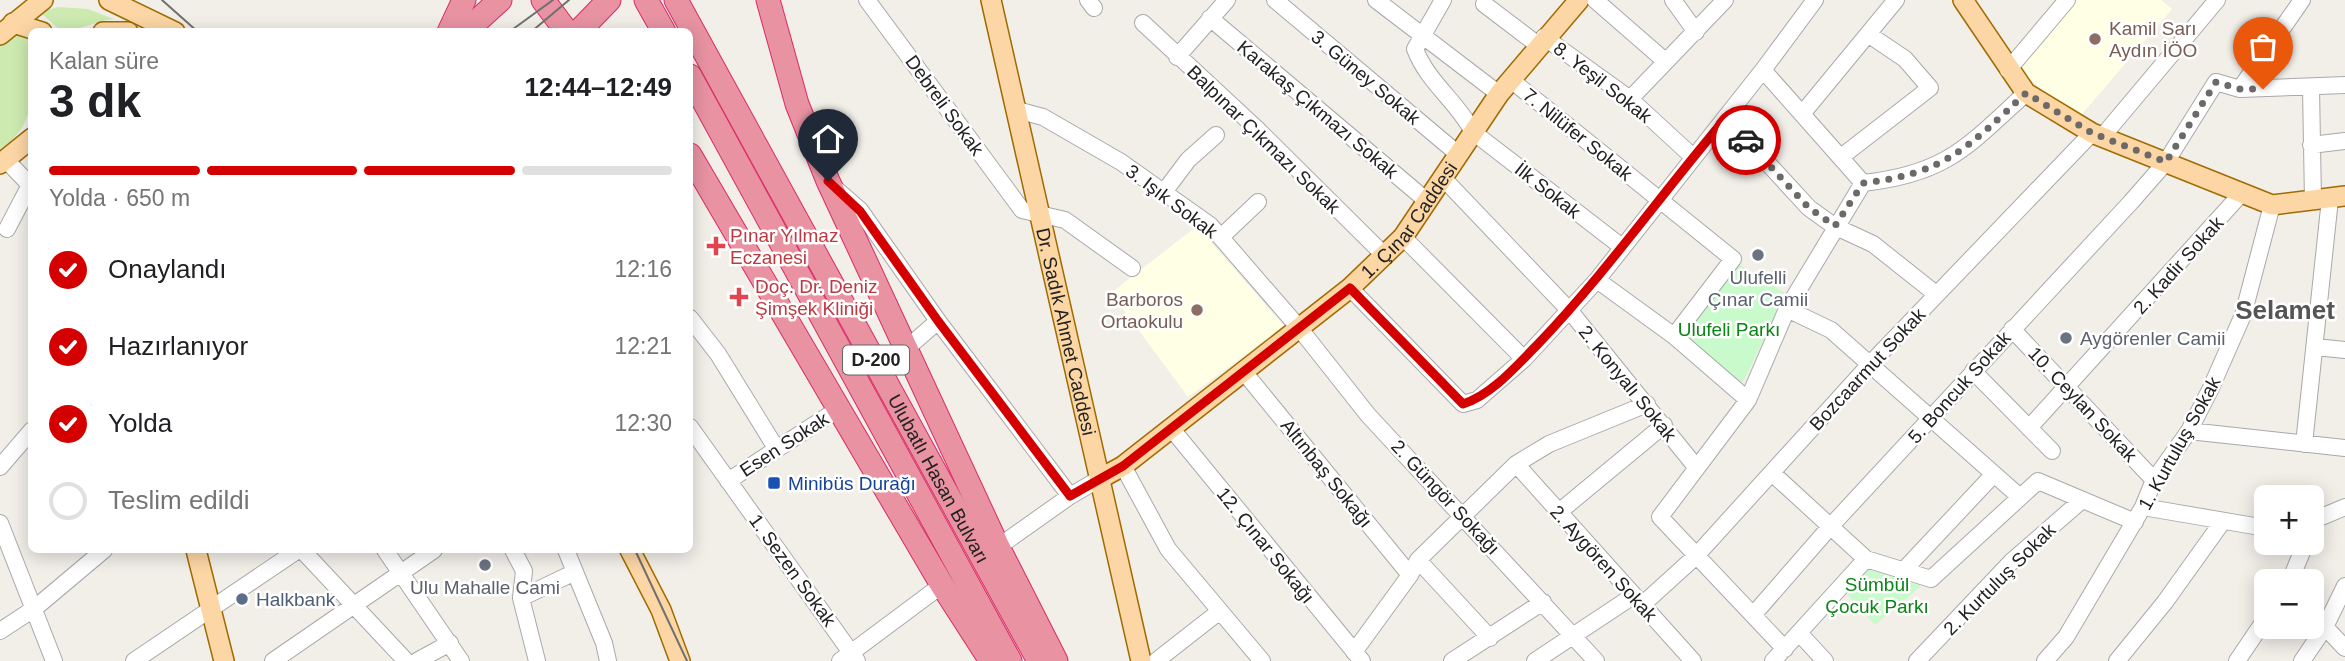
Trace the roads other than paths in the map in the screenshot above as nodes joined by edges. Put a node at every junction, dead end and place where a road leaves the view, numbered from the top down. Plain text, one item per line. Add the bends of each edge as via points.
1 (15, 0) edge
2 (43, 0) edge
3 (109, 0) edge
4 (464, 0) edge
5 (500, 0) edge
6 (543, 0) edge
7 (646, 0) edge
8 (677, 0) edge
9 (768, 0) edge
10 (783, 0) edge
11 (867, 0) edge
12 (991, 0) edge
13 (1227, 0) edge
14 (1275, 0) edge
15 (1376, 0) edge
16 (1443, 0) edge
17 (1579, 0) edge
18 (1595, 0) edge
19 (1673, 0) edge
20 (1725, 0) edge
21 (1815, 0) edge
22 (1896, 0) edge
23 (1963, 0) edge
24 (2217, 0) edge
25 (2302, 0) edge
26 (2062, 2) edge
27 (1484, 4) dead end
28 (602, 6) edge
29 (1210, 18) junction
30 (1143, 23) dead end
31 (167, 28) edge
32 (451, 28) edge
33 (469, 28) edge
34 (564, 28) edge
35 (582, 28) edge
36 (662, 28) edge
37 (692, 28) edge
38 (6, 29) edge
39 (693, 29) edge
40 (28, 31) edge
41 (1696, 32) junction
42 (1868, 34) junction
43 (1422, 35) junction
44 (1541, 41) junction
45 (1177, 57) junction
46 (1664, 60) junction
47 (785, 66) junction
48 (2008, 69) junction
49 (1763, 70) junction
50 (693, 81) edge
51 (2345, 85) edge
52 (1505, 87) junction
53 (2311, 88) junction
54 (2240, 89) junction
55 (2026, 93) junction
56 (1630, 99) junction
57 (1017, 110) junction
58 (1802, 114) junction
59 (1726, 118) junction
60 (1473, 132) junction
61 (1216, 135) dead end
62 (2097, 135) junction
63 (2345, 141) edge
64 (2311, 145) junction
65 (19, 150) edge
66 (1458, 154) junction
67 (1693, 157) junction
68 (1842, 157) junction
69 (693, 160) edge
70 (2166, 162) junction
71 (1443, 177) junction
72 (28, 179) edge
73 (828, 181) junction
74 (1863, 183) junction
75 (28, 188) edge
76 (1164, 192) junction
77 (2241, 194) junction
78 (1660, 199) junction
79 (2329, 199) edge
80 (1427, 201) junction
81 (1258, 202) dead end
82 (2272, 205) junction
83 (1031, 212) junction
84 (1835, 226) junction
85 (2, 231) edge
86 (1220, 237) junction
87 (1403, 237) junction
88 (1622, 247) junction
89 (1385, 256) junction
90 (1132, 268) dead end
91 (1597, 280) junction
92 (1350, 288) junction
93 (1936, 294) junction
94 (1787, 309) junction
95 (1570, 311) junction
96 (938, 321) junction
97 (693, 322) edge
98 (1300, 329) junction
99 (2012, 329) junction
100 (1674, 336) junction
101 (2316, 347) junction
102 (906, 349) junction
103 (2345, 351) edge
104 (1524, 359) junction
105 (1871, 363) junction
106 (1973, 371) junction
107 (1244, 372) junction
108 (2068, 388) junction
109 (1748, 400) junction
110 (1647, 404) junction
111 (840, 408) junction
112 (1932, 418) junction
113 (1664, 425) junction
114 (1171, 428) junction
115 (2029, 428) junction
116 (693, 431) edge
117 (2189, 431) junction
118 (28, 435) edge
119 (2304, 444) junction
120 (776, 448) junction
121 (2345, 448) edge
122 (2052, 451) dead end
123 (1516, 464) junction
124 (1123, 466) junction
125 (0, 467) edge
126 (1696, 467) junction
127 (1772, 473) junction
128 (1994, 474) junction
129 (1101, 478) junction
130 (2154, 480) junction
131 (728, 481) junction
132 (1070, 496) junction
133 (2020, 497) junction
134 (2082, 500) junction
135 (2345, 507) edge
136 (1559, 512) junction
137 (1462, 514) junction
138 (2139, 514) junction
139 (2324, 518) edge
140 (2223, 521) junction
141 (0, 523) edge
142 (2254, 526) edge
143 (1829, 528) junction
144 (998, 547) junction
145 (100, 553) edge
146 (197, 553) edge
147 (295, 553) edge
148 (303, 553) edge
149 (387, 553) edge
150 (430, 553) edge
151 (515, 553) edge
152 (567, 553) edge
153 (632, 553) edge
154 (1696, 556) junction
155 (1866, 559) junction
156 (1414, 567) junction
157 (1902, 571) junction
158 (575, 572) junction
159 (401, 573) junction
160 (942, 585) junction
161 (2345, 586) edge
162 (521, 598) junction
163 (1638, 600) junction
164 (1543, 602) junction
165 (354, 604) junction
166 (210, 607) junction
167 (35, 608) junction
168 (1220, 611) junction
169 (1754, 614) junction
170 (2325, 627) junction
171 (0, 631) edge
172 (1800, 634) junction
173 (1576, 636) junction
174 (2254, 636) edge
175 (1490, 638) junction
176 (450, 643) junction
177 (2345, 648) edge
178 (1785, 649) junction
179 (1358, 657) edge
180 (850, 658) edge
181 (1167, 658) edge
182 (54, 661) edge
183 (134, 661) edge
184 (224, 661) edge
185 (273, 661) edge
186 (406, 661) edge
187 (417, 661) edge
188 (461, 661) edge
189 (537, 661) edge
190 (608, 661) edge
191 (680, 661) edge
192 (991, 661) edge
193 (1010, 661) edge
194 (1039, 661) edge
195 (1056, 661) edge
196 (1141, 661) edge
197 (1262, 661) edge
198 (1452, 661) edge
199 (1535, 661) edge
200 (1596, 661) edge
201 (1693, 661) edge
202 (1773, 661) edge
203 (1825, 661) edge
204 (1917, 661) edge
205 (2045, 661) edge
206 (2117, 661) edge
207 (2237, 661) edge
208 (2302, 661) edge

1 - 38 main road
2 - 38 main road
3 - 31 main road
4 - 32 highway
5 - 33 highway
6 - 34 highway
7 - 36 highway
8 - 37 highway, Ulubatlı Hasan Bulvarı / D-200
9 - 47 highway
10 - 47 highway
11 - 83 street, Debreli Sokak
12 - 57 main road, Dr. Sadık Ahmet Caddesi
13 - 29 street
14 - 66 street, 3. Güney Sokak
15 - 43 street, 7. Nilüfer Sokak
16 - 43 street
17 - 44 main road, 1. Çınar Caddesi
18 - 46 street
19 - 41 street
20 - 41 street
21 - 49 street
22 - 42 street
23 - 48 main road
24 - 62 street, Bozcaarmut Sokak
25 - 54 street
26 - 48 street
27 - 44 street, 8. Yeşil Sokak
28 - 35 highway
29 - 45 street
29 - 80 street, Karakaş Çıkmazı Sokak
30 - 45 street, Balpınar Çıkmazı Sokak
38 - 40 main road
39 - 194 highway, Ulubatlı Hasan Bulvarı / D-200
41 - 46 street
42 - 58 street
42 - 68 street via 1905,59 1930,88
43 - 52 street, 7. Nilüfer Sokak
43 - 60 street, İlk Sokak via 1415,50 1422,67 1463,113
44 - 52 main road, 1. Çınar Caddesi
44 - 56 street, 8. Yeşil Sokak
45 - 89 street, Balpınar Çıkmazı Sokak
46 - 56 street
47 - 73 highway
48 - 55 main road
49 - 58 street
49 - 59 street
50 - 193 highway, Ulubatlı Hasan Bulvarı / D-200
51 - 53 street
52 - 60 main road, 1. Çınar Caddesi
52 - 78 street, 7. Nilüfer Sokak
53 - 54 street
53 - 64 street
54 - 70 street, 5. Boncuk Sokak via 2216,82
55 - 62 main road
55 - 74 street via 1971,143 1935,168
56 - 67 street, 8. Yeşil Sokak
57 - 76 street, 3. Işık Sokak via 1043,117
57 - 83 main road, Dr. Sadık Ahmet Caddesi
58 - 68 street
59 - 67 street
59 - 84 street via 1809,208
60 - 66 main road, 1. Çınar Caddesi
60 - 88 street, İlk Sokak
61 - 76 street via 1188,160
62 - 70 main road
62 - 93 street, Bozcaarmut Sokak
63 - 64 street
64 - 79 street
65 - 72 street
66 - 71 main road, 1. Çınar Caddesi
67 - 78 street
68 - 74 street
69 - 111 highway
70 - 77 main road
70 - 99 street, 5. Boncuk Sokak
71 - 80 main road, 1. Çınar Caddesi
71 - 95 street, 2. Konyalı Sokak
73 - 96 street via 860,211
73 - 102 highway
74 - 84 street
75 - 85 street
76 - 86 street, 3. Işık Sokak
77 - 82 main road
77 - 108 street, 2. Kadir Sokak
78 - 88 street
78 - 100 street, 7. Nilüfer Sokak via 1733,259
79 - 82 main road
79 - 101 street
80 - 87 main road, 1. Çınar Caddesi
81 - 86 street
82 - 117 street, 1. Kurtuluş Sokak via 2243,315
83 - 90 street via 1065,220
83 - 129 main road, Dr. Sadık Ahmet Caddesi
84 - 93 street via 1873,244
84 - 94 street
86 - 98 street, 3. Işık Sokak
87 - 89 main road, 1. Çınar Caddesi
87 - 104 street
88 - 91 street
89 - 92 main road, 1. Çınar Caddesi
91 - 95 street
91 - 100 street
92 - 98 main road, 1. Çınar Caddesi
92 - 104 street via 1463,404 1477,400
93 - 105 street, Bozcaarmut Sokak
94 - 105 street via 1831,330
94 - 109 street
95 - 104 street
95 - 110 street, 2. Konyalı Sokak
96 - 102 street
96 - 132 street
97 - 120 street via 719,354
98 - 107 main road, 1. Çınar Caddesi
98 - 137 street, 2. Güngör Sokağı via 1368,415
99 - 106 street, 5. Boncuk Sokak
99 - 108 street, 10. Ceylan Sokak
100 - 109 street
101 - 103 street
101 - 119 street
102 - 144 highway
105 - 112 street
105 - 127 street, Bozcaarmut Sokak
106 - 112 street, 5. Boncuk Sokak
106 - 115 street
107 - 114 main road, 1. Çınar Caddesi
107 - 156 street, Altınbaş Sokağı
108 - 115 street, 2. Kadir Sokak
108 - 130 street, 10. Ceylan Sokak
109 - 126 street
110 - 113 street, 2. Konyalı Sokak
110 - 123 street via 1549,444
111 - 120 street, Esen Sokak
111 - 160 highway
112 - 128 street
112 - 143 street, 5. Boncuk Sokak
113 - 126 street, 2. Konyalı Sokak
113 - 136 street
114 - 124 main road, 1. Çınar Caddesi
114 - 179 street, 12. Çınar Sokağı
115 - 122 street
116 - 131 street, 1. Sezen Sokak
117 - 119 street
117 - 130 street, 1. Kurtuluş Sokak
118 - 125 street
119 - 121 street
120 - 131 street, Esen Sokak
123 - 136 street, 2. Aygören Sokak
123 - 137 street
124 - 129 main road, 1. Çınar Caddesi
124 - 168 street via 1168,549
126 - 154 street via 1660,517
127 - 143 street
127 - 154 street, Bozcaarmut Sokak
128 - 133 street
128 - 157 street
129 - 132 street
129 - 196 main road, Dr. Sadık Ahmet Caddesi
130 - 138 street, 1. Kurtuluş Sokak
131 - 180 street, 1. Sezen Sokak
132 - 144 street
133 - 134 street via 2038,481
133 - 157 street via 1931,579
134 - 138 street
134 - 204 street, 2. Kurtuluş Sokak via 2012,561
135 - 139 street
136 - 163 street, 2. Aygören Sokak
137 - 156 street
137 - 164 street, 2. Güngör Sokağı
138 - 140 street
138 - 205 street, 1. Kurtuluş Sokak via 2066,637
140 - 142 street
140 - 206 street
141 - 167 street
143 - 155 street
143 - 169 street, 5. Boncuk Sokak
144 - 195 highway
145 - 167 street
146 - 166 main road
147 - 166 street
148 - 165 street
149 - 159 street
150 - 159 street
151 - 162 street via 524,571
152 - 158 street
153 - 191 main road via 661,610
154 - 163 street, Bozcaarmut Sokak
154 - 169 street
155 - 157 street
155 - 172 street
156 - 175 street, Altınbaş Sokağı
156 - 179 street
158 - 162 street
158 - 190 street
159 - 165 street
159 - 176 street
160 - 180 street
160 - 192 highway
161 - 170 street
162 - 189 street
163 - 173 street, Bozcaarmut Sokak
163 - 201 street, 2. Aygören Sokak
164 - 173 street, 2. Güngör Sokağı
164 - 175 street
165 - 185 street
165 - 186 street
166 - 183 street
166 - 184 main road
167 - 171 street
167 - 182 street
168 - 181 street
168 - 197 street
169 - 178 street
170 - 177 street
170 - 208 street
172 - 178 street
172 - 203 street
173 - 199 street, Bozcaarmut Sokak
173 - 200 street, 2. Güngör Sokağı
174 - 207 street
175 - 198 street
176 - 187 street
176 - 188 street
178 - 202 street

